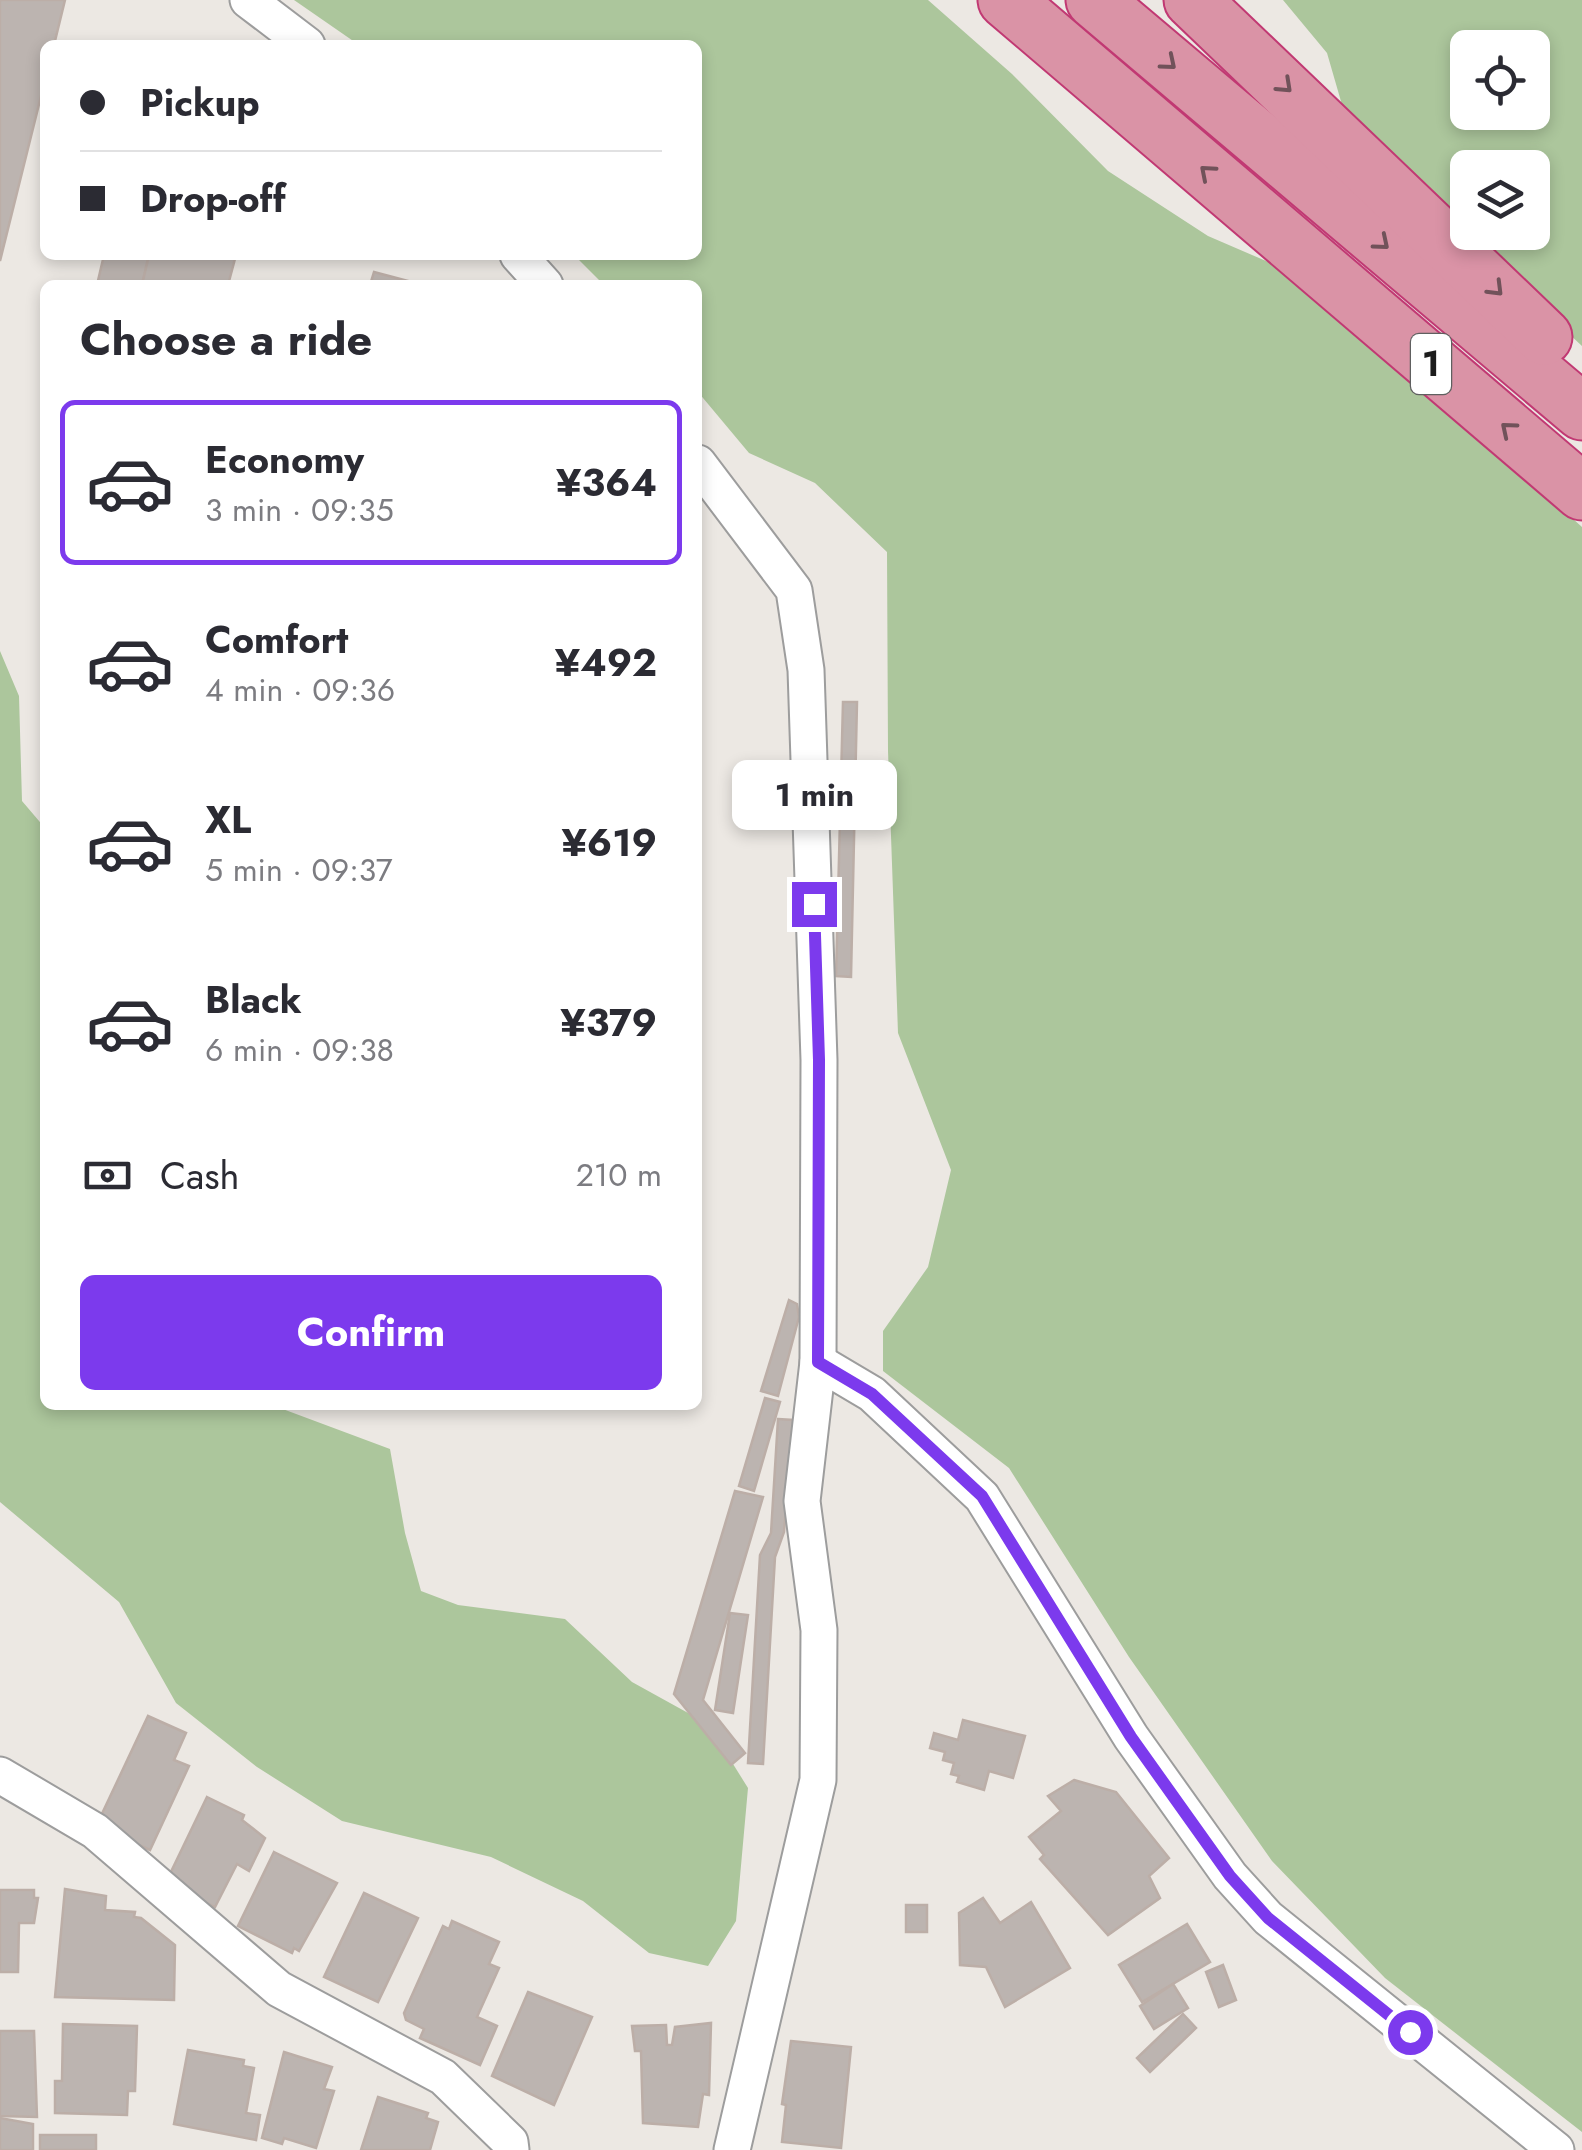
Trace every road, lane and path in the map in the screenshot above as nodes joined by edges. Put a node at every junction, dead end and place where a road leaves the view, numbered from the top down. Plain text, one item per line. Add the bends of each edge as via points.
1 (248, 0) edge
2 (1006, 0) edge
3 (1094, 0) edge
4 (1192, 0) edge
5 (300, 40) edge
6 (522, 260) edge
7 (540, 280) edge
8 (1582, 375) edge
9 (1582, 412) edge
10 (702, 468) edge
11 (1582, 492) edge
12 (818, 1362) junction
13 (0, 1775) edge
14 (512, 2150) edge
15 (732, 2150) edge
16 (1556, 2150) edge

1 - 5 street
11 -> 2 highway, 1
3 -> 9 highway, 1
4 -> 8 highway
6 - 7 street
10 - 12 street via 794,590 806,670 819,1060
12 - 15 street via 802,1501 819,1630 818,1780
12 - 16 street via 872,1394 982,1496 1131,1737 1268,1918
13 - 14 street via 95,1831 279,1989 443,2077

